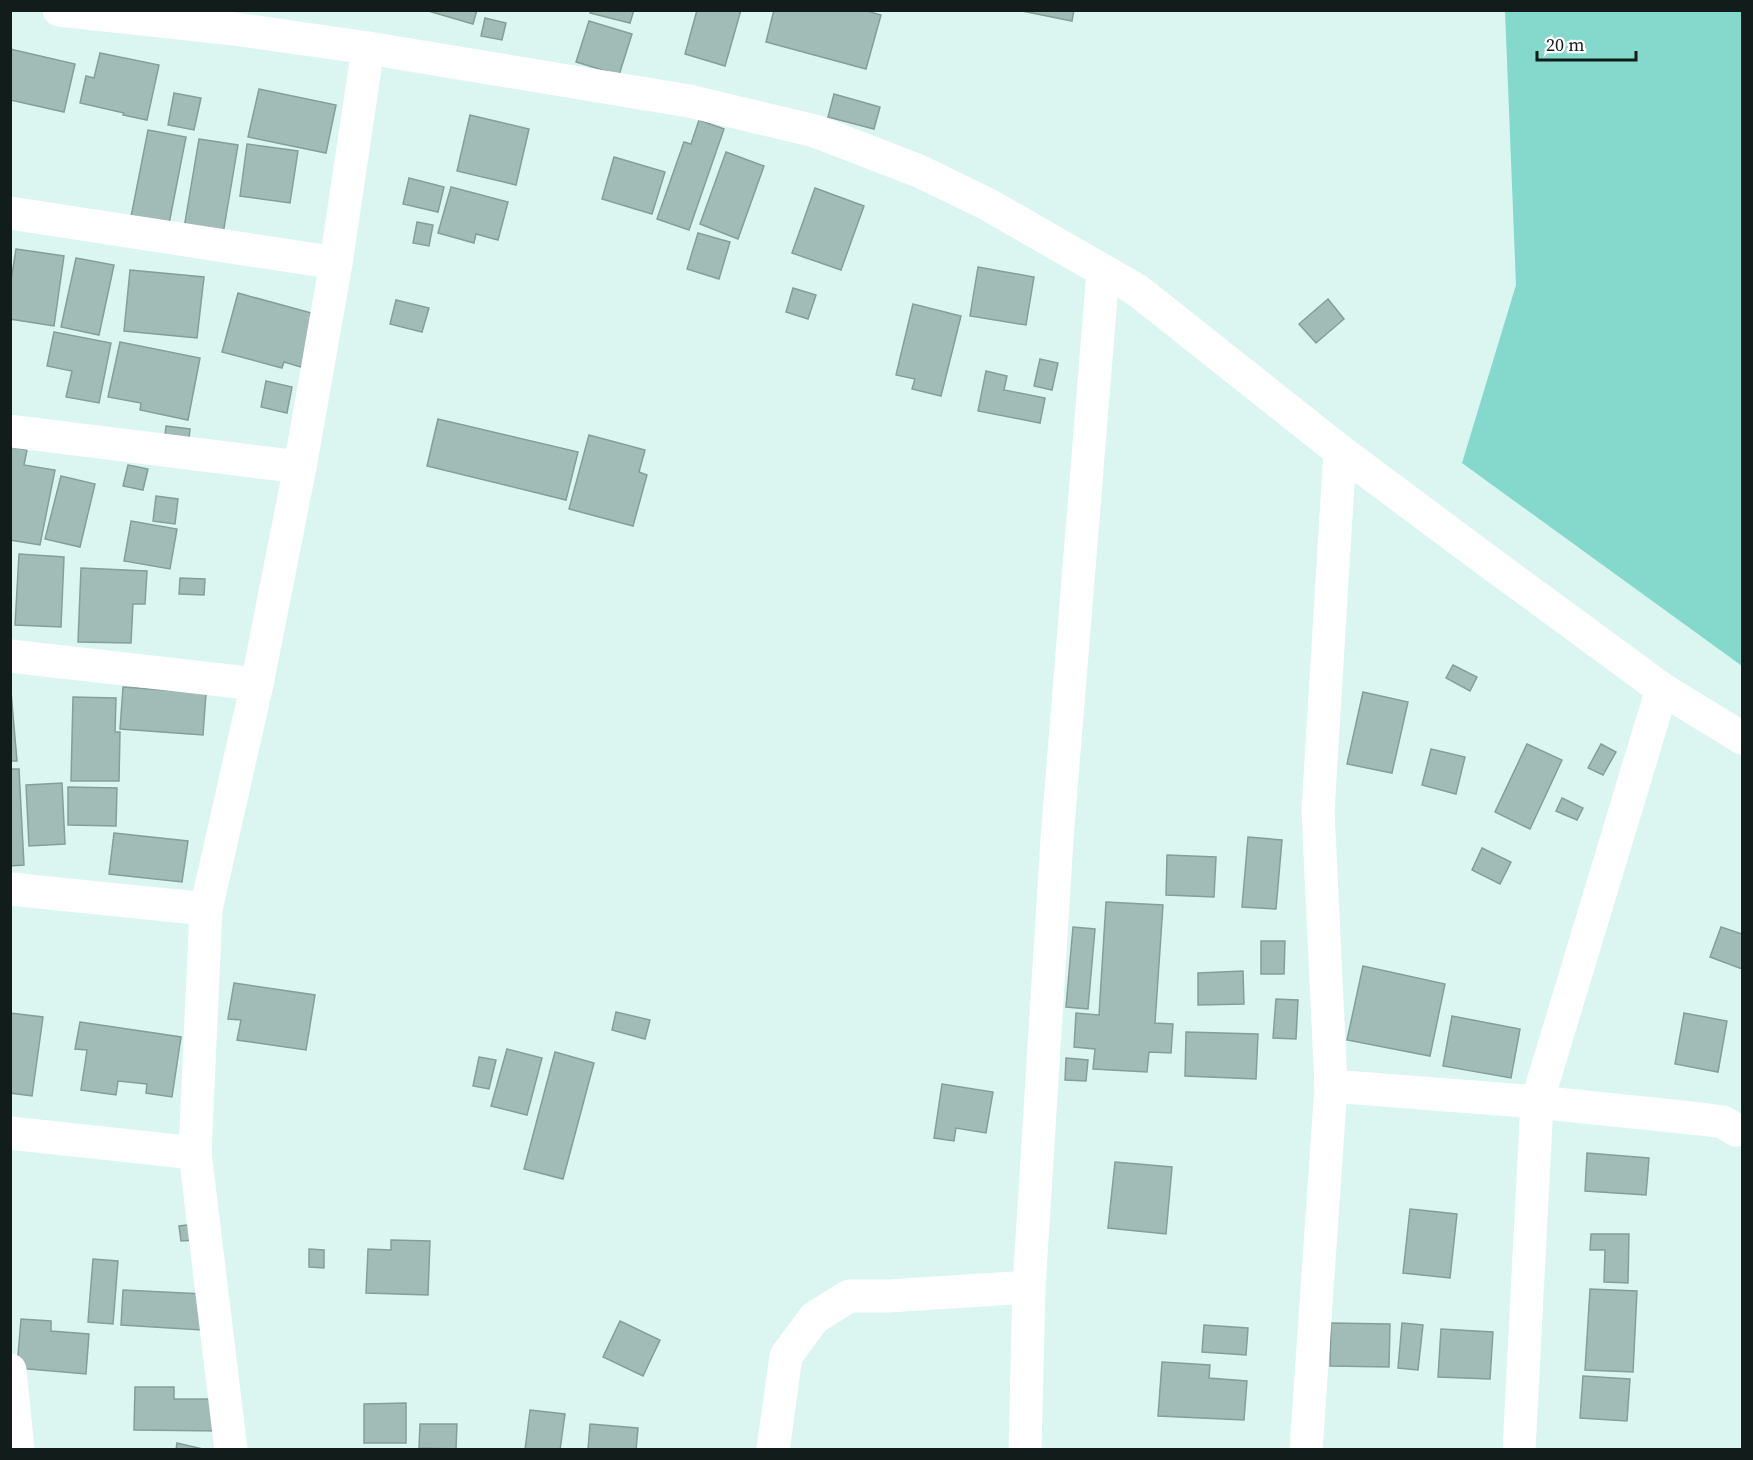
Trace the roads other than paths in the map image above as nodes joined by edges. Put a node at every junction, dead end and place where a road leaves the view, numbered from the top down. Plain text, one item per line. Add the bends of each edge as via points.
1 (59, 10) edge
2 (368, 48) junction
3 (10, 213) edge
4 (336, 263) junction
5 (1103, 272) junction
6 (10, 431) edge
7 (1340, 451) junction
8 (300, 467) junction
9 (10, 656) edge
10 (257, 684) junction
11 (1662, 689) junction
12 (1743, 738) edge
13 (10, 889) edge
14 (206, 909) junction
15 (1331, 1086) junction
16 (1537, 1102) junction
17 (1736, 1130) dead end
18 (10, 1133) edge
19 (195, 1153) junction
20 (1029, 1287) junction
21 (10, 1370) edge
22 (18, 1449) edge
23 (231, 1449) edge
24 (773, 1449) edge
25 (1025, 1449) edge
26 (1306, 1449) edge
27 (1519, 1449) edge

1 - 2 street
2 - 4 street
2 - 5 street via 689,101 815,131 919,171 987,204
3 - 4 street
4 - 8 street
5 - 7 street via 1137,290
5 - 20 street via 1057,838
6 - 8 street
7 - 11 street
7 - 15 street via 1318,810
8 - 10 street
9 - 10 street
10 - 14 street
11 - 12 street
11 - 16 street
13 - 14 street
14 - 19 street
15 - 16 street
15 - 26 street
16 - 17 street via 1724,1122
16 - 27 street
18 - 19 street
19 - 23 street
20 - 24 street via 849,1296 814,1318 786,1356
20 - 25 street
21 - 22 street

